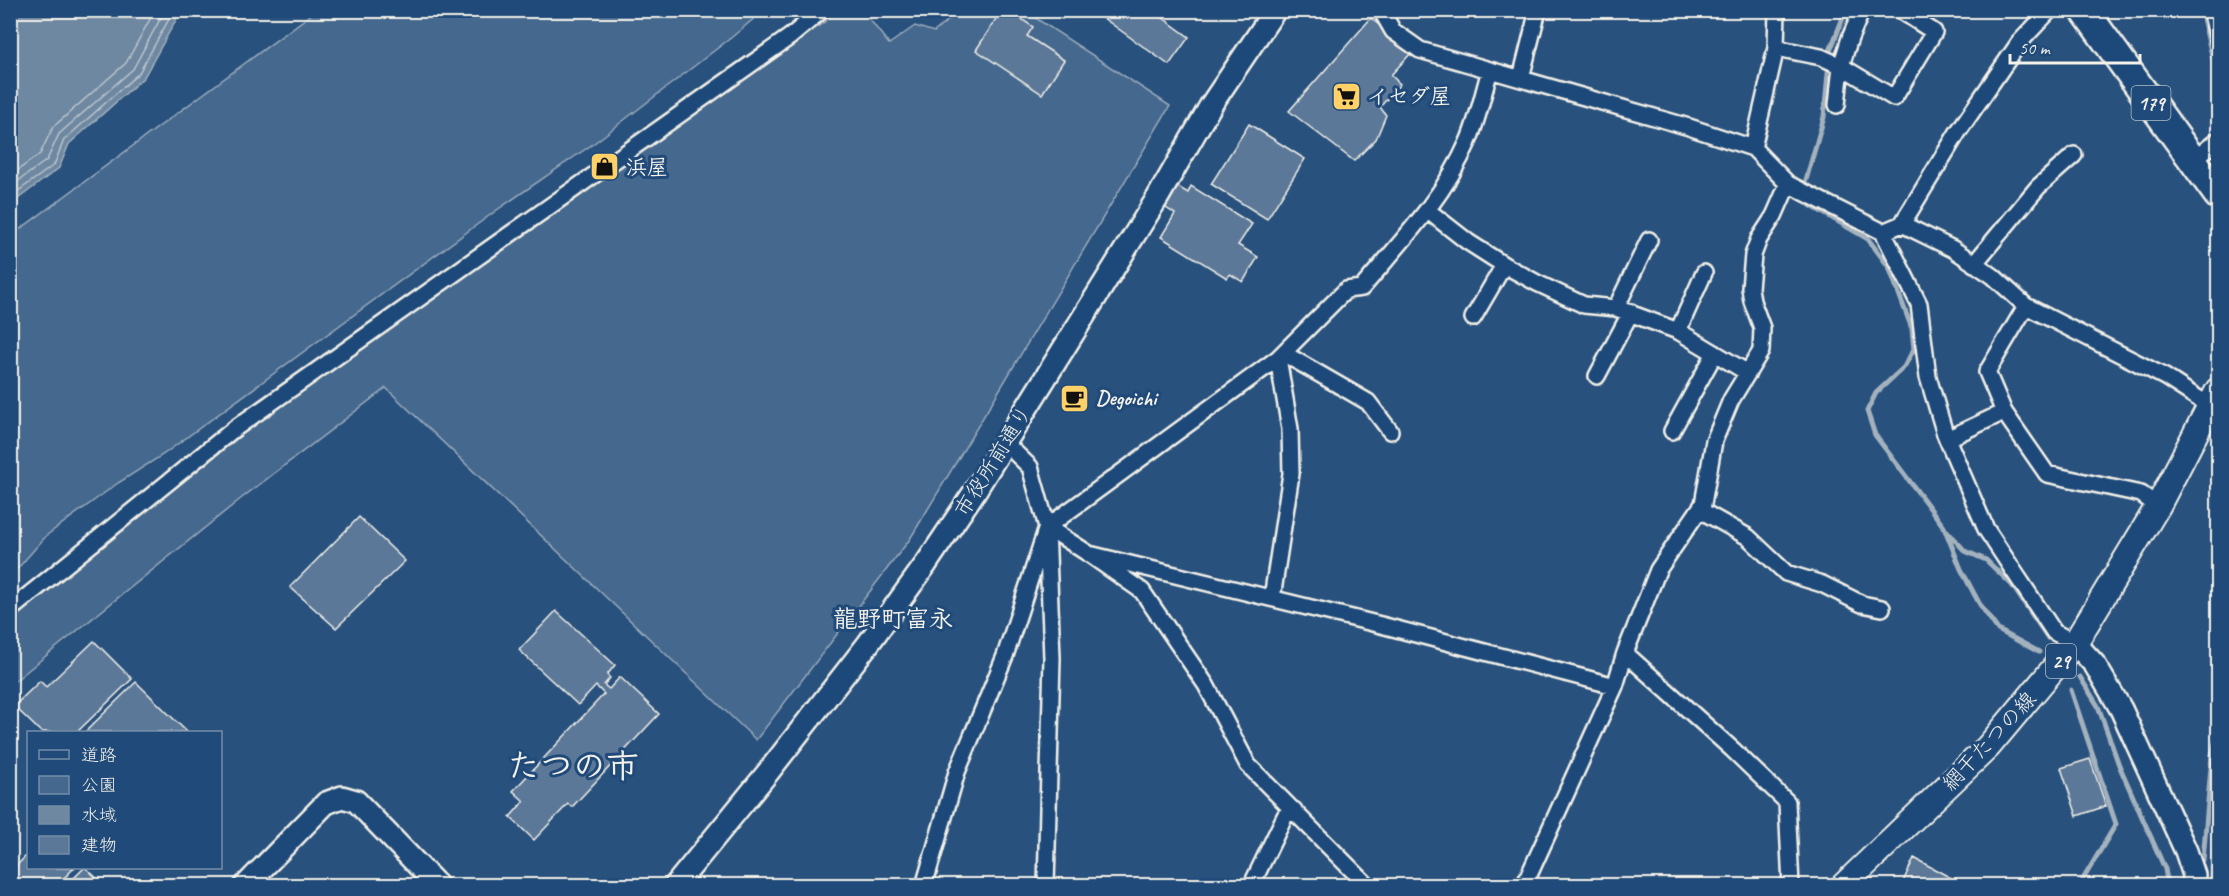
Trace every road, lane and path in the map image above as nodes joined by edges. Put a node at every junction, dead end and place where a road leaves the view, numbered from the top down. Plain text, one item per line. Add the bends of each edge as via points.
1 (822, 10) edge
2 (1275, 10) edge
3 (1381, 10) edge
4 (1538, 10) edge
5 (1777, 10) edge
6 (1862, 10) edge
7 (1900, 10) edge
8 (2050, 10) edge
9 (2084, 10) edge
10 (2211, 10) edge
11 (2218, 39) edge
12 (1776, 48) junction
13 (1841, 66) junction
14 (1490, 70) junction
15 (1521, 78) junction
16 (1837, 105) dead end
17 (2218, 140) edge
18 (1753, 148) junction
19 (2074, 154) dead end
20 (2193, 160) junction
21 (1788, 184) junction
22 (2218, 195) edge
23 (1427, 210) junction
24 (1902, 224) junction
25 (1883, 232) junction
26 (1649, 240) dead end
27 (1974, 264) junction
28 (1504, 265) junction
29 (1704, 273) dead end
30 (2026, 306) junction
31 (1624, 310) junction
32 (1473, 318) dead end
33 (1678, 331) junction
34 (1715, 353) junction
35 (1281, 355) junction
36 (1748, 373) junction
37 (1597, 376) dead end
38 (2216, 403) edge
39 (2004, 412) junction
40 (1389, 431) dead end
41 (1672, 431) dead end
42 (1947, 439) junction
43 (1005, 443) junction
44 (2158, 506) junction
45 (1700, 510) junction
46 (1047, 527) junction
47 (1089, 554) junction
48 (1272, 598) junction
49 (1882, 608) dead end
50 (10, 610) edge
51 (2075, 643) junction
52 (1625, 652) junction
53 (1615, 686) junction
54 (1294, 810) junction
55 (245, 885) edge
56 (438, 885) edge
57 (675, 885) edge
58 (924, 885) edge
59 (1046, 885) edge
60 (1251, 885) edge
61 (1368, 885) edge
62 (1524, 885) edge
63 (1791, 885) edge
64 (1843, 885) edge
65 (2193, 885) edge

1 - 50 street via 791,36 234,429
2 - 43 street, 市役所前通り via 1211,105
3 - 14 street via 1393,31 1420,50
4 - 15 street
5 - 12 street
6 - 13 street
7 - 13 street via 1934,32 1894,98
8 - 24 street via 2014,51
9 - 20 highway, 179
10 - 11 street
12 - 13 street via 1821,57
12 - 18 street
13 - 16 street
14 - 15 street
14 - 23 street via 1469,140
15 - 18 street
17 - 20 street
18 - 21 street
19 - 27 street via 2038,187
20 - 22 highway, 179
21 - 25 street
21 - 36 street via 1753,255 1750,288 1762,328 1761,351
23 - 28 street
23 - 35 street via 1362,288 1346,290
24 - 25 street
24 - 27 street
25 - 42 street via 1919,304 1929,377
26 - 31 street
27 - 30 street
28 - 31 street via 1584,305
28 - 32 street
29 - 33 street
30 - 38 street
30 - 39 street via 1987,372
31 - 33 street
31 - 37 street
33 - 34 street
34 - 36 street
34 - 41 street
35 - 40 street via 1368,402
35 - 46 street
35 - 48 street via 1290,429 1290,474
36 - 45 street via 1731,400 1714,441
38 - 44 main road, 網干たつの線 / 29
39 - 42 street
39 - 44 street via 2047,474 2141,494
42 - 51 street via 1986,529 2054,632
43 - 46 street via 1030,467
43 - 57 street, 市役所前通り via 868,644
44 - 51 main road, 網干たつの線 / 29
45 - 49 street via 1748,537 1786,573 1862,604
45 - 52 street via 1658,570
46 - 47 street
46 - 58 street via 1005,656 957,772
46 - 59 street via 1052,658
47 - 48 street
47 - 54 street via 1142,591 1206,685 1248,765
48 - 53 street
51 - 64 main road, 網干たつの線 / 29 via 1988,747
51 - 65 street via 2095,664 2121,709 2186,851
52 - 53 street
52 - 63 street via 1787,802
53 - 62 street
54 - 60 street via 1285,816
54 - 61 street
55 - 56 street via 326,803 342,797 356,801

